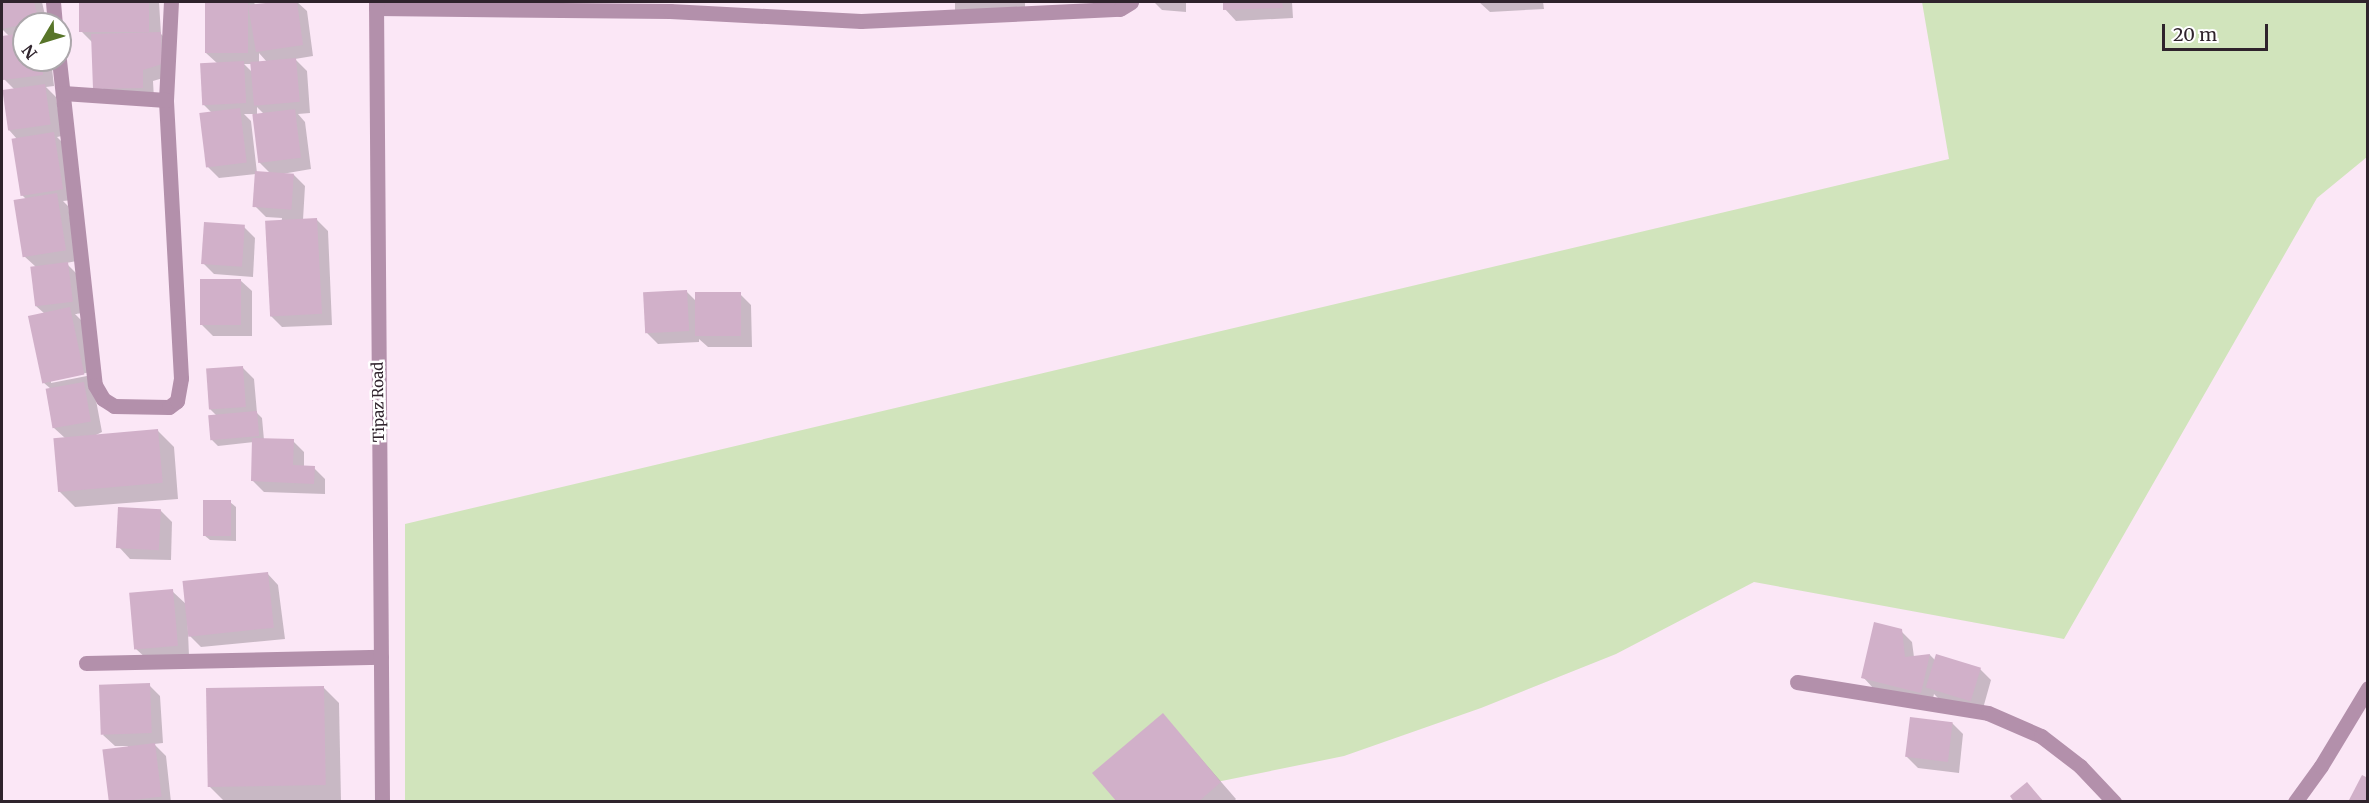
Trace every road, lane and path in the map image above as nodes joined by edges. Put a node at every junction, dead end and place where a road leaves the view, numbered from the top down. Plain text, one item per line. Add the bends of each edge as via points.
1 (171, 2) edge
2 (1131, 2) edge
3 (376, 5) edge
4 (60, 72) edge
5 (63, 93) junction
6 (166, 100) junction
7 (381, 657) junction
8 (86, 663) dead end
9 (1797, 682) dead end
10 (2367, 688) edge
11 (382, 801) edge
12 (2114, 801) edge
13 (2295, 801) edge

1 - 6 street
2 - 3 street via 1120,9 861,21 670,11
3 - 7 street, Tipaz Road
4 - 5 street
5 - 6 street
5 - 6 street via 95,385 103,399 114,406 160,410 177,401 181,378
7 - 8 street
7 - 11 street, Tipaz Road
9 - 12 street via 1988,713 2041,736 2080,766
10 - 13 street via 2321,766

